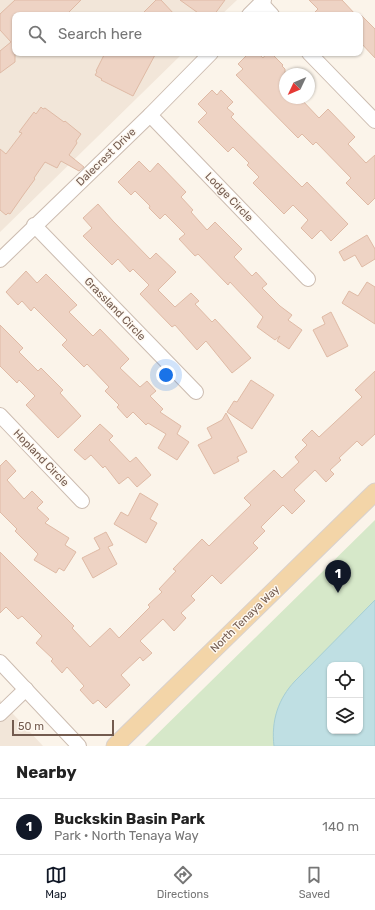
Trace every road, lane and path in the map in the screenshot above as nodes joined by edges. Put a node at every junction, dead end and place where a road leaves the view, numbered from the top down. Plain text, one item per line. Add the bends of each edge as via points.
1 (262, 2) edge
2 (252, 12) edge
3 (270, 12) edge
4 (208, 56) edge
5 (312, 56) edge
6 (150, 115) junction
7 (375, 121) edge
8 (34, 226) junction
9 (0, 260) edge
10 (308, 279) dead end
11 (196, 392) dead end
12 (0, 415) edge
13 (375, 492) edge
14 (82, 501) dead end
15 (0, 662) edge
16 (26, 689) junction
17 (0, 714) edge
18 (79, 746) edge
19 (115, 746) edge

1 - 2 street
1 - 3 street
4 - 6 street, Dalecrest Drive
5 - 7 street
6 - 8 street, Dalecrest Drive
6 - 10 street, Lodge Circle
8 - 9 street, Dalecrest Drive
8 - 11 street, Grassland Circle
12 - 14 street, Hopland Circle
13 - 19 main road, North Tenaya Way
15 - 16 street
16 - 17 street
16 - 18 street

